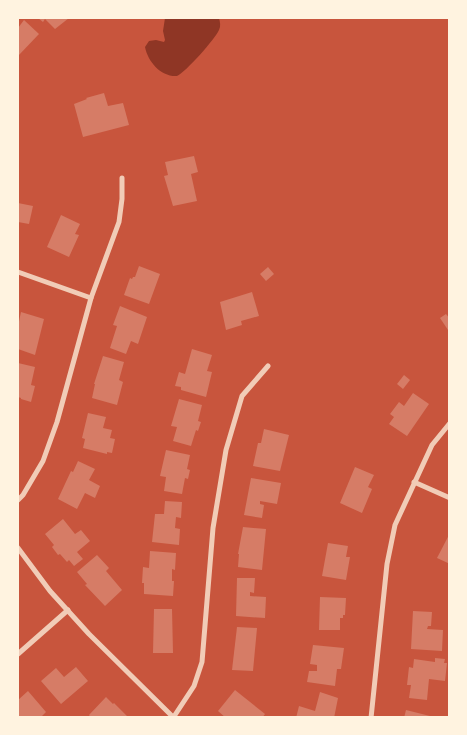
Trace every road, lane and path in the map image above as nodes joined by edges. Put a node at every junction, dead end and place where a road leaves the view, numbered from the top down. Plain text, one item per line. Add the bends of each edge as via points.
1 (122, 178) dead end
2 (18, 272) edge
3 (91, 298) junction
4 (268, 366) dead end
5 (450, 422) edge
6 (414, 482) junction
7 (450, 498) edge
8 (18, 500) edge
9 (18, 548) edge
10 (68, 610) junction
11 (18, 654) edge
12 (173, 717) edge
13 (371, 718) edge

1 - 3 street via 119,222
2 - 3 street
3 - 8 street via 57,422 42,461
4 - 12 street via 242,396 226,450 213,528 202,662 194,686
5 - 6 street via 432,445
6 - 7 street
6 - 13 street via 395,525 387,564
9 - 10 street
10 - 11 street
10 - 12 street

